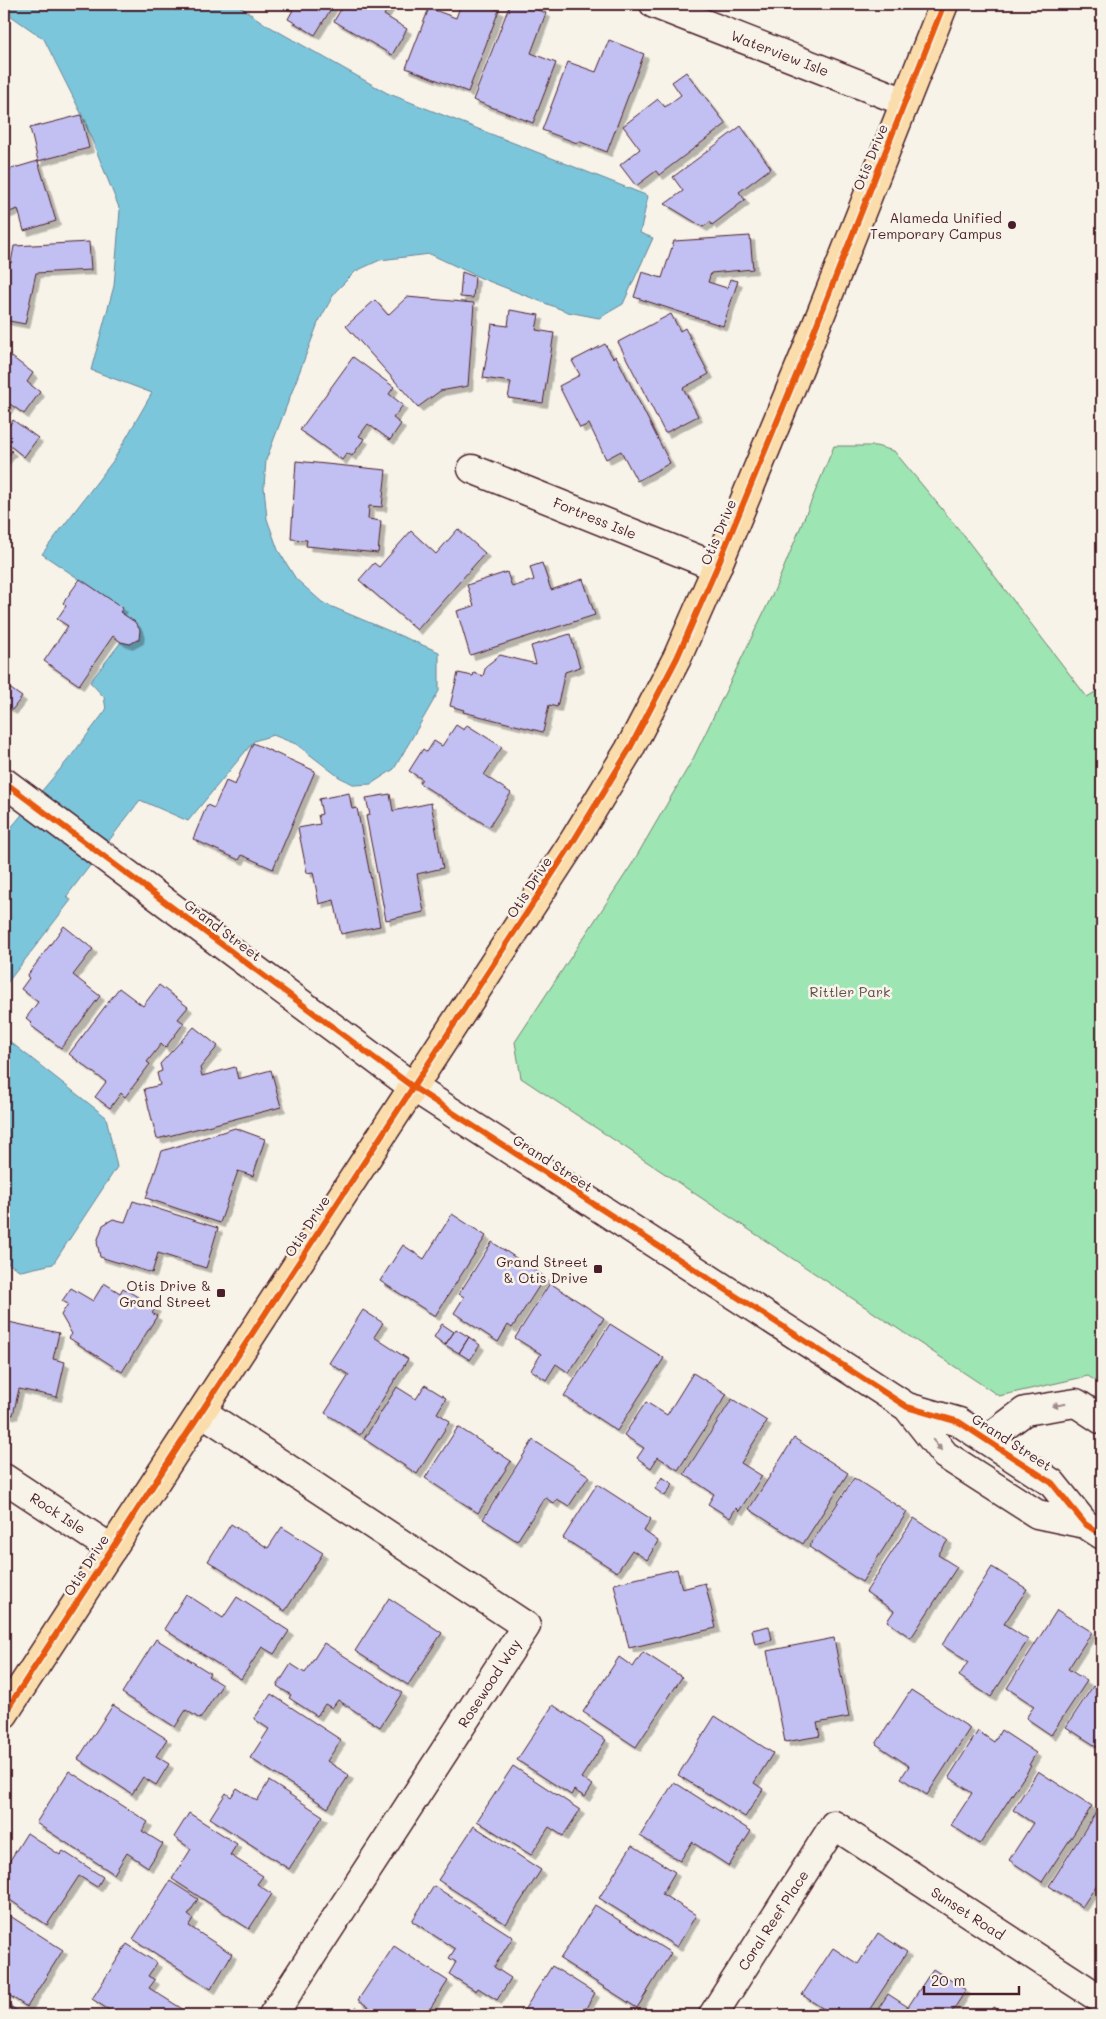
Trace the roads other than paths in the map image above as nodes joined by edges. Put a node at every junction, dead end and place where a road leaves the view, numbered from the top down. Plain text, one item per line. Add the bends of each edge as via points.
1 (654, 4) edge
2 (944, 4) edge
3 (905, 102) junction
4 (472, 469) dead end
5 (717, 567) junction
6 (4, 782) edge
7 (413, 1087) junction
8 (907, 1407) junction
9 (202, 1412) junction
10 (1102, 1420) edge
11 (986, 1440) junction
12 (4, 1478) edge
13 (1094, 1530) edge
14 (112, 1549) junction
15 (4, 1714) edge
16 (834, 1825) joint
17 (1102, 2000) edge
18 (273, 2015) edge
19 (713, 2015) edge

1 - 3 street, Waterview Isle
2 - 3 main road, Otis Drive
3 - 5 main road, Otis Drive
4 - 5 street, Fortress Isle
5 - 7 main road, Otis Drive via 629,750
6 - 7 street, Grand Street
7 - 8 street, Grand Street
7 - 9 main road, Otis Drive
8 - 11 street, Grand Street via 959,1422
8 -> 13 street, Grand Street via 945,1454 1037,1514
9 - 14 main road, Otis Drive
9 - 18 street, Rosewood Way via 526,1626
10 -> 11 street via 1076,1403 1025,1411
11 - 13 street, Grand Street via 1052,1483
12 - 14 street, Rock Isle
14 - 15 main road, Otis Drive
16 - 17 street, Sunset Road
16 - 19 street, Coral Reef Place

